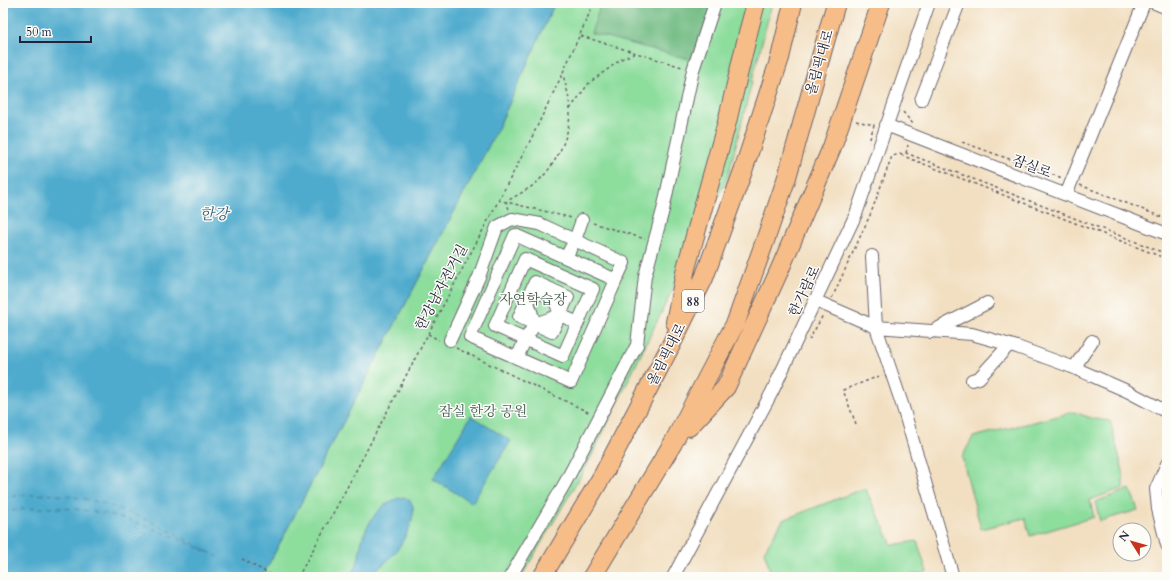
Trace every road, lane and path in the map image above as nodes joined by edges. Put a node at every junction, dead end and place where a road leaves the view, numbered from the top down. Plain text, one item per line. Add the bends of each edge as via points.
1 (594, 3) edge
2 (714, 3) edge
3 (756, 3) edge
4 (793, 3) edge
5 (836, 3) edge
6 (881, 3) edge
7 (929, 3) edge
8 (959, 3) edge
9 (1144, 3) edge
10 (1155, 3) edge
11 (1167, 8) edge
12 (580, 36) junction
13 (636, 53) junction
14 (694, 70) junction
15 (563, 74) junction
16 (921, 100) dead end
17 (570, 109) junction
18 (900, 109) dead end
19 (854, 121) dead end
20 (914, 124) dead end
21 (886, 126) junction
22 (959, 141) dead end
23 (867, 146) dead end
24 (900, 154) junction
25 (889, 164) dead end
26 (1071, 182) junction
27 (1066, 195) junction
28 (512, 219) junction
29 (1167, 219) edge
30 (582, 220) dead end
31 (540, 224) junction
32 (1167, 234) edge
33 (574, 240) junction
34 (531, 242) junction
35 (488, 249) junction
36 (549, 250) junction
37 (508, 252) junction
38 (1167, 254) edge
39 (872, 256) dead end
40 (566, 257) junction
41 (1167, 259) edge
42 (583, 265) junction
43 (541, 266) junction
44 (500, 268) junction
45 (559, 274) junction
46 (517, 276) junction
47 (479, 277) junction
48 (616, 280) junction
49 (575, 281) junction
50 (493, 284) junction
51 (551, 289) junction
52 (510, 291) junction
53 (527, 299) junction
54 (816, 301) junction
55 (485, 302) junction
56 (987, 303) dead end
57 (585, 306) junction
58 (502, 310) junction
59 (463, 312) junction
60 (602, 313) junction
61 (560, 315) junction
62 (478, 319) junction
63 (578, 323) junction
64 (535, 324) junction
65 (876, 327) junction
66 (930, 332) junction
67 (428, 334) junction
68 (511, 334) junction
69 (525, 340) junction
70 (570, 340) junction
71 (1092, 341) dead end
72 (449, 343) junction
73 (671, 345) junction
74 (1009, 345) junction
75 (587, 347) junction
76 (546, 349) junction
77 (502, 352) junction
78 (517, 358) junction
79 (537, 367) junction
80 (1074, 368) junction
81 (891, 372) junction
82 (972, 380) dead end
83 (1167, 412) edge
84 (599, 418) junction
85 (856, 424) dead end
86 (673, 443) junction
87 (1167, 464) edge
88 (1162, 509) edge
89 (1167, 545) edge
90 (242, 559) dead end
91 (276, 577) edge
92 (298, 577) edge
93 (510, 577) edge
94 (542, 577) edge
95 (592, 577) edge
96 (673, 577) edge
97 (953, 577) edge

1 - 12 path, 한강남자전거길
2 - 14 street
3 - 73 highway via 727,122 686,268
4 - 73 highway, 올림픽대로 / 88 via 780,58 743,171 704,278
5 - 86 highway, 올림픽대로 via 787,177 738,315
6 - 86 highway via 832,147 726,387
7 - 21 street, 한가람로
8 - 16 street
9 - 26 street
10 - 11 street
12 - 13 path
12 - 15 path, 한강남자전거길
13 - 14 path
13 - 17 path via 624,58 589,83
14 - 84 street via 663,210 645,276 637,345
15 - 17 path
15 - 67 path, 한강남자전거길
17 - 28 path via 566,135 553,164 535,184 506,202
18 - 20 path
19 - 23 path via 874,125
21 - 27 street, 잠실로
21 - 54 street, 한가람로 via 856,214
22 - 26 path
24 - 25 path via 892,156
24 - 38 path via 906,153
24 - 41 path
26 - 27 street
26 - 29 path
27 - 32 street, 잠실로
28 - 31 street
28 - 35 street via 497,227
30 - 33 street
31 - 33 street
31 - 34 street
33 - 40 street
33 - 48 street via 630,265
34 - 36 street
34 - 37 street via 515,235
35 - 37 street
35 - 47 street
36 - 40 street
36 - 43 street
37 - 44 street
39 - 65 street
40 - 42 street
42 - 48 street
42 - 49 street
43 - 45 street
43 - 46 street via 525,259
44 - 46 street
44 - 50 street
45 - 49 street
45 - 51 street
46 - 52 street
47 - 50 street
47 - 59 street
48 - 60 street
49 - 57 street via 593,289
50 - 55 street
51 - 53 street
51 - 61 street
52 - 53 street
52 - 58 street
53 - 64 street
54 - 65 street
54 - 96 street, 한가람로 via 772,392
55 - 58 street
55 - 62 street
56 - 66 street
57 - 60 street
57 - 63 street
58 - 68 street via 495,326
59 - 62 street
59 - 72 street
60 - 75 street
61 - 63 street
61 - 64 street
62 - 77 street via 470,337
63 - 70 street
64 - 69 street
65 - 66 street
65 - 81 street
66 - 74 street via 972,334
67 - 72 path
67 - 92 path, 한강남자전거길
68 - 69 street
68 - 77 street
69 - 76 street
69 - 78 street
70 - 75 street
70 - 76 street via 563,356
71 - 80 street
72 - 84 path
73 - 94 highway, 올림픽대로 / 88 via 604,473
74 - 80 street
74 - 82 street via 979,378
75 - 79 street via 571,382
76 - 79 street
77 - 78 street
78 - 79 street
80 - 83 street
81 - 85 path via 843,390
81 - 97 street
84 - 93 street via 565,483
86 - 95 highway, 올림픽대로
87 - 88 street via 1156,489
88 - 89 street
90 - 91 path

